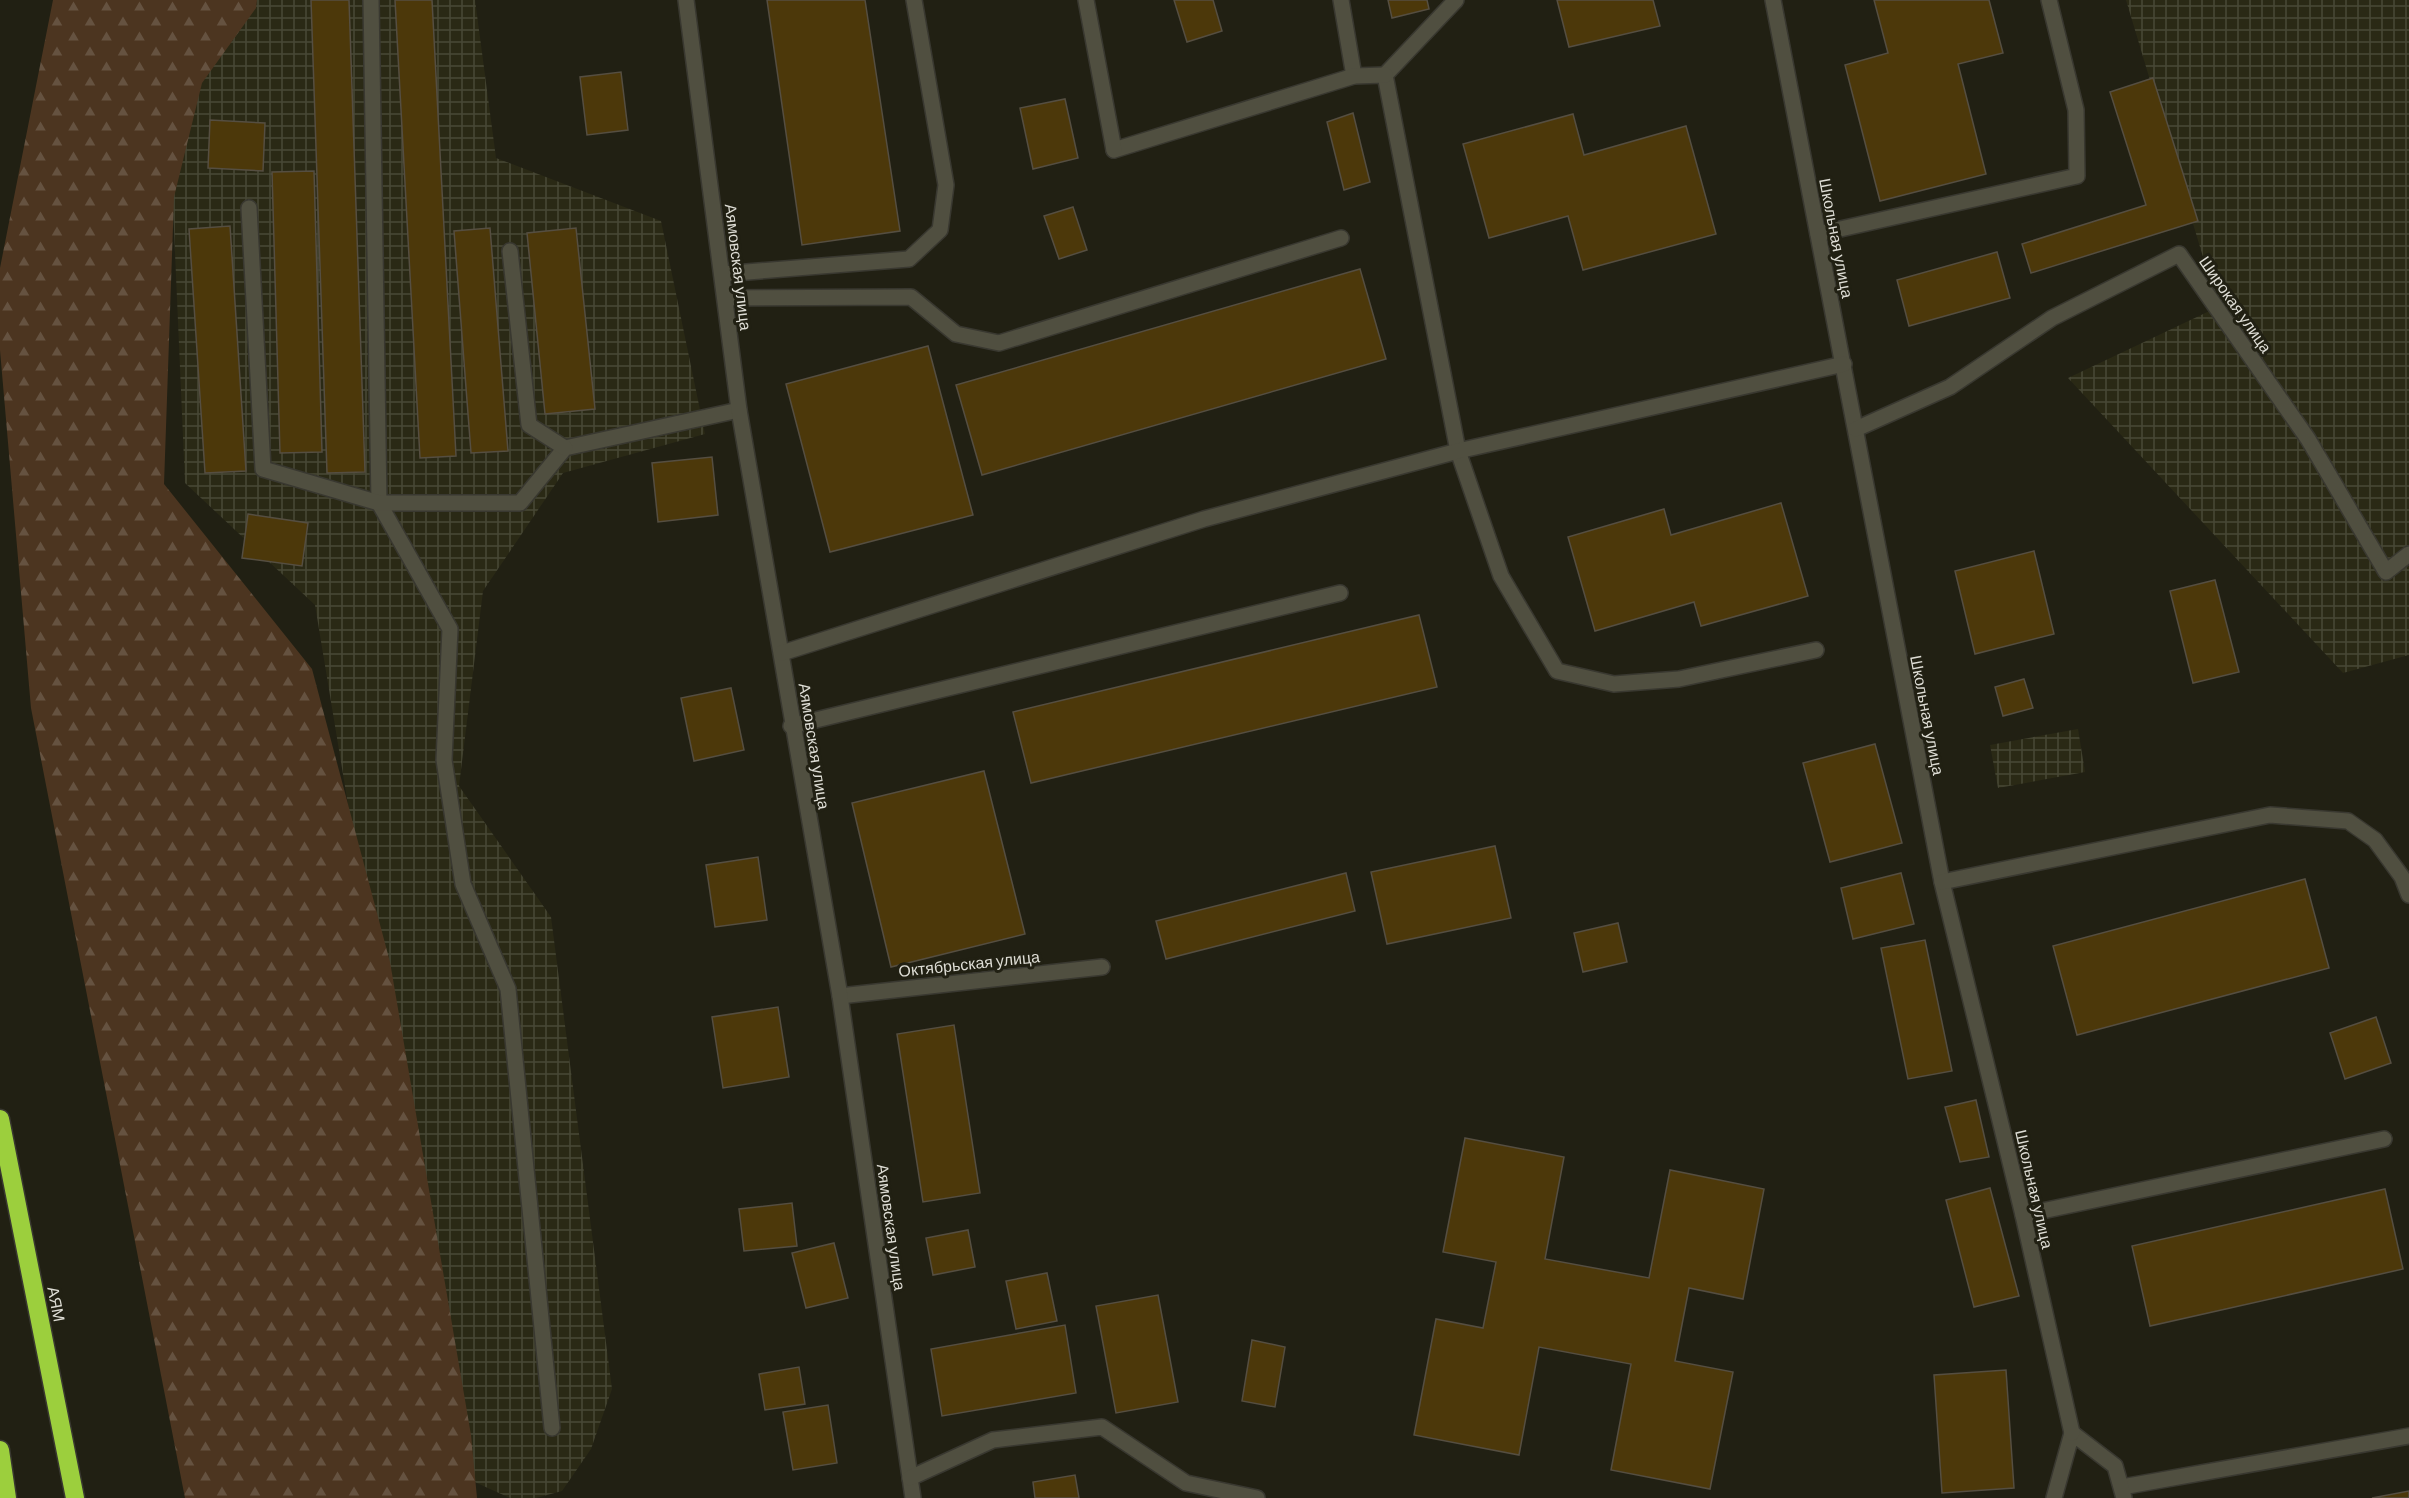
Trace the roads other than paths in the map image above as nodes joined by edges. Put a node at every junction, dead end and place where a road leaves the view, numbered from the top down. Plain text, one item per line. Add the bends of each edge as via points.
1 (371, 0) edge
2 (686, 0) edge
3 (914, 0) edge
4 (1086, 0) edge
5 (1341, 0) edge
6 (1456, 0) edge
7 (1773, 0) edge
8 (2049, 0) edge
9 (1385, 75) junction
10 (1354, 76) junction
11 (249, 208) dead end
12 (1818, 234) junction
13 (1341, 238) dead end
14 (510, 251) dead end
15 (722, 274) junction
16 (725, 298) junction
17 (1844, 364) junction
18 (739, 410) junction
19 (1856, 429) junction
20 (565, 448) junction
21 (1458, 451) junction
22 (379, 504) junction
23 (2409, 554) edge
24 (1340, 593) dead end
25 (1816, 650) dead end
26 (782, 654) junction
27 (791, 726) junction
28 (1942, 882) junction
29 (2409, 895) edge
30 (1101, 967) dead end
31 (840, 996) junction
32 (0, 1119) edge
33 (2384, 1139) dead end
34 (2023, 1215) junction
35 (552, 1428) dead end
36 (2072, 1432) junction
37 (2409, 1436) edge
38 (0, 1450) edge
39 (910, 1478) junction
40 (2123, 1492) edge
41 (7, 1498) edge
42 (75, 1498) edge
43 (913, 1498) edge
44 (1257, 1498) edge
45 (2054, 1498) edge

1 - 22 street
2 - 15 street, Аямовская улица
3 - 15 street via 946,185 940,230 909,259
4 - 10 street via 1114,150
5 - 10 street
6 - 9 street
7 - 12 street, Школьная улица
8 - 12 street via 2076,110 2077,176
9 - 10 street
9 - 21 street
11 - 22 street via 263,469
12 - 17 street, Школьная улица
13 - 16 street via 999,343 956,334 911,297
14 - 20 street via 529,426
15 - 16 street, Аямовская улица
16 - 18 street, Аямовская улица
17 - 19 street, Школьная улица
17 - 21 street
18 - 20 street
18 - 26 street, Аямовская улица
19 - 23 street, Широкая улица via 1950,387 2052,318 2179,254 2307,439 2386,572
19 - 28 street, Школьная улица
20 - 22 street via 520,503
21 - 25 street via 1501,576 1557,671 1614,684 1679,680
21 - 26 street via 1204,519
22 - 35 street via 450,629 444,760 463,884 508,989
24 - 27 street
26 - 27 street, Аямовская улица
27 - 31 street, Аямовская улица
28 - 29 street via 2270,815 2348,821 2375,840 2402,877
28 - 34 street, Школьная улица
30 - 31 street, Октябрьская улица
31 - 39 street, Аямовская улица
32 - 42 highway, АЯМ
33 - 34 street
34 - 36 street, Школьная улица
36 - 40 street via 2115,1466
36 - 45 street
37 - 40 street
38 - 41 highway
39 - 43 street, Аямовская улица
39 - 44 street via 993,1440 1102,1427 1186,1483

